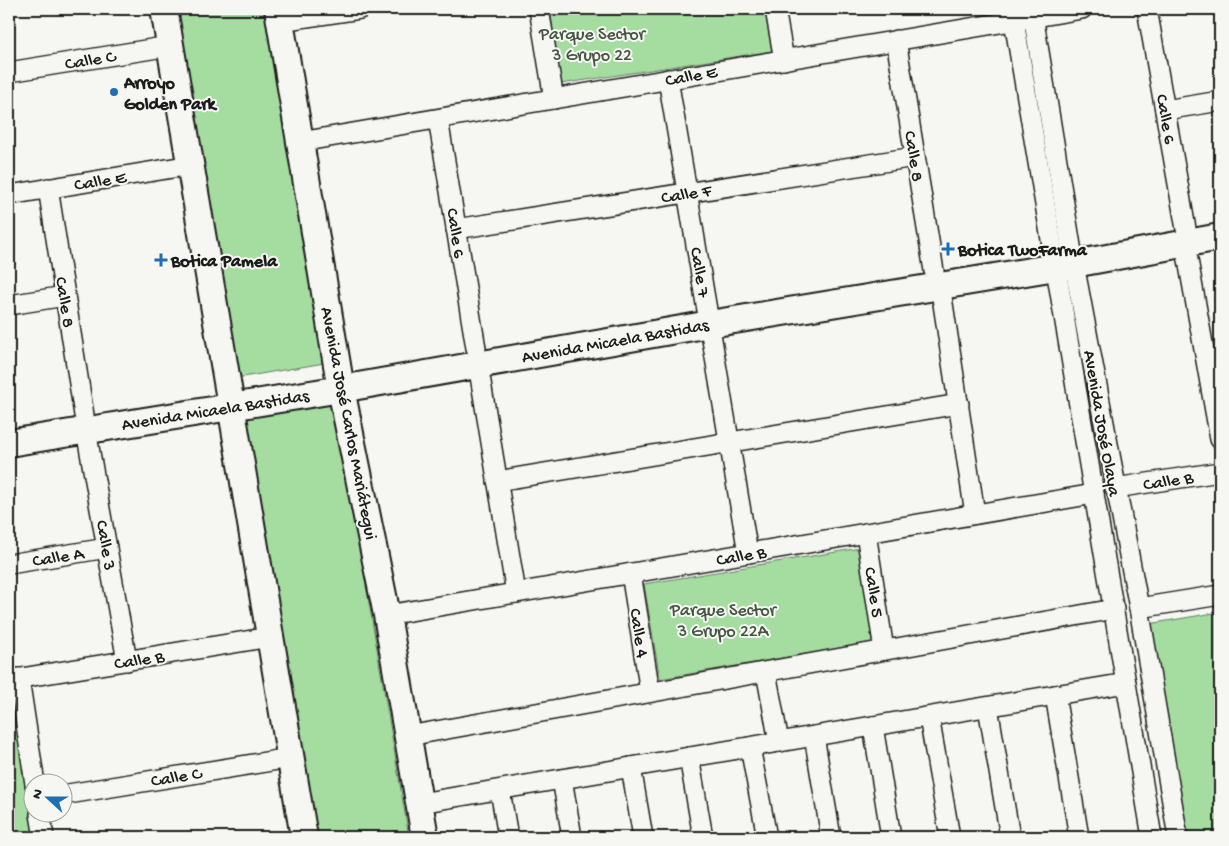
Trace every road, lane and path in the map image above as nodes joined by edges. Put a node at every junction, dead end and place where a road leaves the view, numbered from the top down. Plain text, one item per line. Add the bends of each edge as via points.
1 (164, 9) edge
2 (360, 9) edge
3 (539, 9) edge
4 (775, 9) edge
5 (1082, 9) edge
6 (1147, 9) edge
7 (1032, 13) edge
8 (279, 15) edge
9 (1012, 15) edge
10 (896, 40) junction
11 (170, 46) junction
12 (784, 60) junction
13 (9, 72) edge
14 (668, 79) junction
15 (554, 99) junction
16 (1220, 101) edge
17 (1165, 110) junction
18 (438, 119) junction
19 (300, 142) junction
20 (915, 156) junction
21 (191, 165) junction
22 (48, 188) junction
23 (687, 192) junction
24 (9, 195) edge
25 (1220, 223) edge
26 (456, 229) junction
27 (1186, 236) junction
28 (1220, 237) edge
29 (1064, 257) junction
30 (937, 278) junction
31 (65, 296) junction
32 (9, 305) edge
33 (708, 317) junction
34 (477, 356) junction
35 (1213, 362) edge
36 (340, 380) junction
37 (230, 399) junction
38 (959, 404) junction
39 (85, 423) junction
40 (9, 428) edge
41 (1220, 439) edge
42 (729, 442) junction
43 (9, 443) edge
44 (1220, 472) edge
45 (497, 481) junction
46 (1115, 488) junction
47 (1094, 494) junction
48 (975, 514) junction
49 (866, 533) junction
50 (107, 548) junction
51 (748, 553) junction
52 (9, 564) edge
53 (632, 573) junction
54 (516, 593) junction
55 (1220, 595) edge
56 (1139, 608) junction
57 (1114, 609) junction
58 (387, 615) junction
59 (270, 637) junction
60 (884, 650) junction
61 (127, 661) junction
62 (766, 672) junction
63 (14, 679) edge
64 (1126, 683) junction
65 (650, 692) junction
66 (1055, 695) junction
67 (988, 707) junction
68 (930, 717) junction
69 (873, 726) junction
70 (408, 736) junction
71 (814, 736) junction
72 (780, 742) junction
73 (750, 747) junction
74 (290, 758) junction
75 (689, 758) junction
76 (631, 767) junction
77 (1167, 772) junction
78 (33, 774) edge
79 (1142, 776) junction
80 (562, 779) junction
81 (500, 790) junction
82 (72, 793) edge
83 (420, 803) junction
84 (42, 824) edge
85 (44, 837) edge
86 (304, 837) edge
87 (426, 837) edge
88 (508, 837) edge
89 (572, 837) edge
90 (643, 837) edge
91 (703, 837) edge
92 (766, 837) edge
93 (831, 837) edge
94 (891, 837) edge
95 (950, 837) edge
96 (1010, 837) edge
97 (1079, 837) edge
98 (1152, 837) edge
99 (1178, 837) edge

1 - 11 main road
2 - 8 street
3 - 15 street
4 - 12 street
5 - 7 street, Calle E
6 - 17 street, Calle 6
7 - 9 street, Calle E
7 - 29 street, Avenida José Olaya
8 - 19 main road, Avenida José Carlos Mariátegui
9 - 10 street, Calle E
9 - 29 street, Avenida José Olaya
10 - 12 street, Calle E
10 - 20 street, Calle 8
11 - 13 street, Calle C
11 - 21 main road
12 - 14 street, Calle E
14 - 15 street, Calle E
14 - 23 street, Calle 7
15 - 18 street, Calle E
16 - 17 street
17 - 27 street, Calle 6
18 - 19 street, Calle E
18 - 26 street, Calle 6
19 - 36 main road, Avenida José Carlos Mariátegui
20 - 23 street, Calle F
20 - 30 street, Calle 8
21 - 22 street, Calle E
21 - 37 main road
22 - 24 street, Calle E
22 - 31 street, Calle 8
23 - 26 street, Calle F
23 - 33 street, Calle 7
25 - 27 main road, Avenida Micaela Bastidas
26 - 34 street, Calle 6
27 - 28 main road, Avenida Micaela Bastidas
27 - 29 main road, Avenida Micaela Bastidas
27 - 35 street, Calle 6
29 - 30 main road, Avenida Micaela Bastidas
29 - 46 street, Avenida José Olaya
29 - 47 street, Avenida José Olaya
30 - 33 main road, Avenida Micaela Bastidas
30 - 38 street, Calle 8
31 - 32 street
31 - 39 street, Calle 8
33 - 34 main road, Avenida Micaela Bastidas
33 - 42 street, Calle 7
34 - 36 main road, Avenida Micaela Bastidas
34 - 45 street, Calle 6
35 - 41 street, Calle 6
36 - 37 main road, Avenida Micaela Bastidas
36 - 58 main road, Avenida José Carlos Mariátegui
37 - 39 main road, Avenida Micaela Bastidas
37 - 59 main road
38 - 42 street
38 - 48 street, Calle 8
39 - 40 main road, Avenida Micaela Bastidas
39 - 43 main road, Avenida Micaela Bastidas
39 - 50 street, Calle 3
42 - 45 street
42 - 51 street, Calle 7
44 - 46 street, Calle B
45 - 54 street, Calle 6
46 - 56 street, Avenida José Olaya
47 - 48 street, Calle B
47 - 57 street, Avenida José Olaya
48 - 49 street, Calle B
49 - 51 street, Calle B
49 - 60 street, Calle 5
50 - 52 street, Calle A
50 - 61 street, Calle 3
51 - 53 street, Calle B
53 - 54 street, Calle B
53 - 65 street, Calle 4
54 - 58 street, Calle B
55 - 56 street
56 - 77 street, Avenida José Olaya
57 - 60 street
57 - 64 street, Avenida José Olaya
58 - 70 main road, Avenida José Carlos Mariátegui
59 - 61 street, Calle B
59 - 74 main road
60 - 62 street
61 - 63 street, Calle B
62 - 65 street
62 - 72 street
63 - 78 street
64 - 66 street
64 - 79 street, Avenida José Olaya
65 - 70 street
66 - 67 street
66 - 97 street
67 - 68 street
67 - 96 street
68 - 69 street
68 - 95 street
69 - 71 street
69 - 94 street
70 - 83 main road, Avenida José Carlos Mariátegui
71 - 72 street
71 - 93 street
72 - 73 street
73 - 75 street
73 - 92 street
74 - 82 street, Calle C
74 - 86 main road
75 - 76 street
75 - 91 street
76 - 80 street
76 - 90 street
77 - 79 street
77 - 99 street, Avenida José Olaya
79 - 98 street, Avenida José Olaya
80 - 81 street
80 - 89 street
81 - 83 street
81 - 88 street
83 - 87 main road, Avenida José Carlos Mariátegui
84 - 85 street

